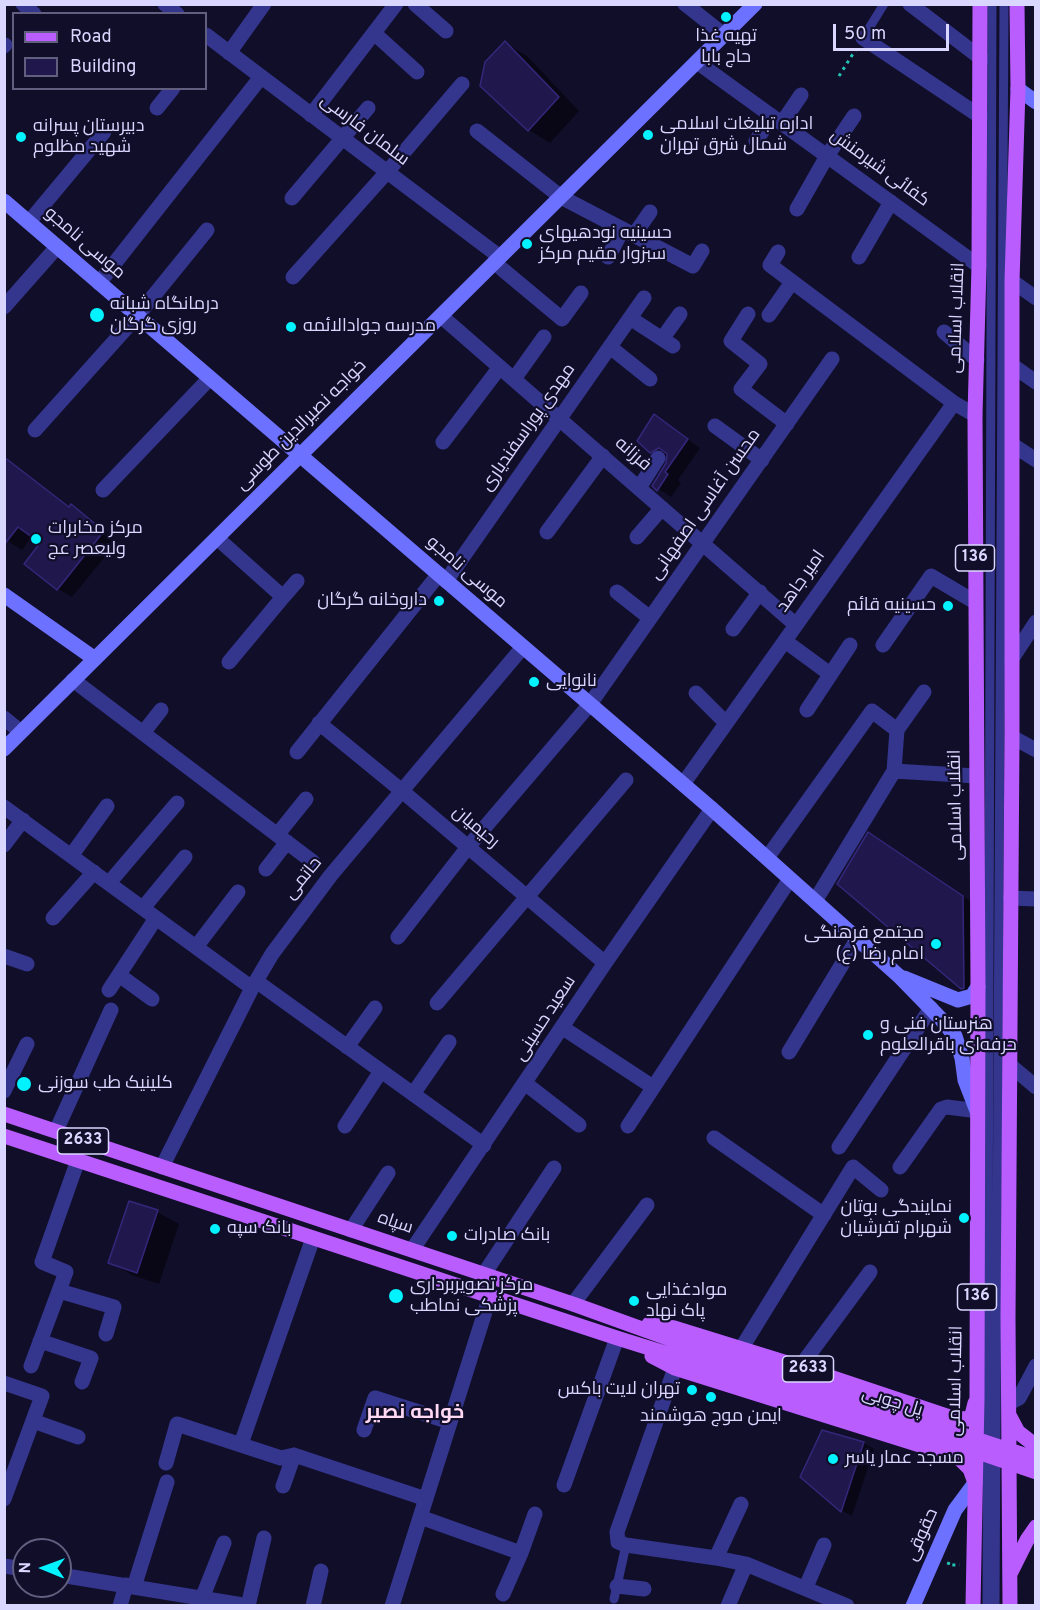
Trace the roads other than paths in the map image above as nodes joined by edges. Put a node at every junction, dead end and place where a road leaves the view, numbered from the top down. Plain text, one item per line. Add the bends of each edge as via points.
1 (264, 4) edge
2 (396, 4) edge
3 (415, 4) edge
4 (685, 4) edge
5 (755, 4) edge
6 (884, 4) edge
7 (910, 4) edge
8 (980, 4) edge
9 (992, 4) edge
10 (1004, 4) edge
11 (1017, 4) edge
12 (446, 31) dead end
13 (374, 33) junction
14 (724, 35) junction
15 (863, 38) joint
16 (208, 41) edge
17 (229, 53) junction
18 (982, 58) junction
19 (697, 62) junction
20 (417, 72) dead end
21 (261, 77) junction
22 (462, 84) dead end
23 (1018, 88) junction
24 (171, 90) edge
25 (801, 95) dead end
26 (1035, 102) edge
27 (157, 108) dead end
28 (368, 108) dead end
29 (311, 115) junction
30 (854, 116) dead end
31 (981, 117) junction
32 (777, 120) junction
33 (477, 131) dead end
34 (104, 132) dead end
35 (342, 138) junction
36 (756, 141) dead end
37 (827, 156) junction
38 (387, 172) junction
39 (561, 197) junction
40 (292, 198) dead end
41 (4, 201) edge
42 (891, 202) junction
43 (797, 209) dead end
44 (650, 212) dead end
45 (29, 222) junction
46 (207, 230) dead end
47 (628, 232) junction
48 (57, 247) junction
49 (702, 251) dead end
50 (778, 252) dead end
51 (608, 257) dead end
52 (859, 257) dead end
53 (501, 263) junction
54 (979, 266) junction
55 (293, 277) dead end
56 (1012, 281) junction
57 (792, 282) junction
58 (99, 283) junction
59 (581, 293) dead end
60 (644, 298) dead end
61 (1035, 298) edge
62 (4, 307) edge
63 (680, 314) dead end
64 (748, 314) dead end
65 (138, 315) junction
66 (769, 315) dead end
67 (441, 316) junction
68 (630, 318) junction
69 (944, 332) dead end
70 (544, 337) dead end
71 (610, 347) junction
72 (832, 359) dead end
73 (977, 360) junction
74 (1013, 366) junction
75 (500, 367) junction
76 (210, 378) junction
77 (514, 379) junction
78 (650, 379) dead end
79 (1035, 382) edge
80 (954, 403) junction
81 (975, 415) junction
82 (560, 419) junction
83 (787, 424) junction
84 (715, 426) dead end
85 (35, 430) dead end
86 (443, 442) dead end
87 (1013, 445) junction
88 (300, 455) junction
89 (603, 456) junction
90 (657, 458) dead end
91 (762, 460) junction
92 (1035, 460) edge
93 (639, 488) junction
94 (103, 490) dead end
95 (662, 508) junction
96 (547, 532) dead end
97 (637, 537) dead end
98 (217, 538) junction
99 (703, 543) junction
100 (442, 578) junction
101 (297, 581) dead end
102 (617, 592) dead end
103 (760, 592) junction
104 (4, 595) edge
105 (283, 597) junction
106 (975, 602) junction
107 (650, 618) junction
108 (1035, 622) edge
109 (796, 625) junction
110 (733, 629) dead end
111 (785, 640) junction
112 (850, 645) dead end
113 (883, 645) dead end
114 (523, 647) junction
115 (94, 659) junction
116 (1011, 660) junction
117 (229, 662) dead end
118 (830, 674) junction
119 (73, 680) junction
120 (924, 692) dead end
121 (696, 693) dead end
122 (590, 704) junction
123 (161, 710) dead end
124 (807, 710) dead end
125 (4, 718) edge
126 (319, 723) junction
127 (726, 723) junction
128 (897, 730) junction
129 (21, 732) junction
130 (143, 733) junction
131 (1012, 737) junction
132 (4, 749) edge
133 (1035, 750) edge
134 (297, 752) dead end
135 (894, 771) junction
136 (976, 776) junction
137 (626, 780) dead end
138 (683, 784) junction
139 (402, 791) junction
140 (306, 799) dead end
141 (177, 803) dead end
142 (107, 806) dead end
143 (4, 807) edge
144 (712, 809) junction
145 (23, 820) junction
146 (282, 839) junction
147 (4, 845) edge
148 (468, 847) junction
149 (71, 856) junction
150 (185, 857) dead end
151 (767, 858) junction
152 (313, 862) dead end
153 (266, 868) dead end
154 (94, 872) junction
155 (790, 879) junction
156 (109, 884) junction
157 (238, 892) dead end
158 (525, 896) junction
159 (1010, 898) junction
160 (1035, 899) edge
161 (816, 901) junction
162 (143, 908) junction
163 (53, 918) dead end
164 (156, 918) junction
165 (398, 938) dead end
166 (858, 938) junction
167 (196, 947) junction
168 (4, 956) edge
169 (605, 963) junction
170 (27, 964) dead end
171 (119, 975) junction
172 (900, 977) junction
173 (254, 985) junction
174 (978, 987) junction
175 (109, 990) dead end
176 (152, 999) dead end
177 (437, 1003) dead end
178 (375, 1008) dead end
179 (931, 1008) junction
180 (111, 1010) dead end
181 (563, 1028) junction
182 (449, 1042) dead end
183 (27, 1044) dead end
184 (347, 1047) junction
185 (789, 1052) dead end
186 (1011, 1066) junction
187 (381, 1071) junction
188 (526, 1084) junction
189 (653, 1087) junction
190 (1035, 1087) edge
191 (4, 1091) edge
192 (413, 1094) junction
193 (978, 1111) junction
194 (4, 1114) edge
195 (579, 1125) dead end
196 (345, 1126) dead end
197 (628, 1126) dead end
198 (56, 1131) junction
199 (5, 1137) edge
200 (714, 1138) dead end
201 (484, 1145) junction
202 (839, 1147) dead end
203 (78, 1160) junction
204 (162, 1167) junction
205 (900, 1167) dead end
206 (554, 1168) dead end
207 (388, 1173) dead end
208 (881, 1190) dead end
209 (647, 1205) dead end
210 (824, 1215) junction
211 (351, 1230) junction
212 (313, 1238) junction
213 (412, 1250) junction
214 (870, 1272) dead end
215 (484, 1274) junction
216 (59, 1292) junction
217 (490, 1296) junction
218 (573, 1304) junction
219 (623, 1322) junction
220 (106, 1334) dead end
221 (617, 1338) junction
222 (40, 1341) junction
223 (741, 1349) junction
224 (31, 1366) dead end
225 (1035, 1366) edge
226 (800, 1367) junction
227 (675, 1368) junction
228 (771, 1379) junction
229 (82, 1382) dead end
230 (4, 1383) edge
231 (977, 1398) junction
232 (1009, 1409) junction
233 (930, 1410) junction
234 (33, 1420) junction
235 (450, 1422) junction
236 (364, 1430) dead end
237 (78, 1437) dead end
238 (241, 1444) junction
239 (920, 1445) junction
240 (1035, 1448) edge
241 (294, 1455) junction
242 (1035, 1459) edge
243 (166, 1463) dead end
244 (1035, 1472) edge
245 (1035, 1479) edge
246 (168, 1482) dead end
247 (975, 1484) junction
248 (564, 1485) dead end
249 (283, 1486) dead end
250 (4, 1499) edge
251 (426, 1499) junction
252 (741, 1504) dead end
253 (535, 1514) dead end
254 (420, 1517) junction
255 (1035, 1527) edge
256 (264, 1538) dead end
257 (224, 1543) dead end
258 (623, 1544) junction
259 (824, 1545) dead end
260 (521, 1553) junction
261 (716, 1558) junction
262 (746, 1564) junction
263 (321, 1571) dead end
264 (1010, 1575) junction
265 (72, 1577) edge
266 (130, 1586) junction
267 (806, 1587) junction
268 (644, 1589) dead end
269 (615, 1593) joint
270 (503, 1594) dead end
271 (200, 1602) edge
272 (120, 1605) edge
273 (248, 1605) edge
274 (313, 1605) edge
275 (392, 1605) edge
276 (728, 1605) edge
277 (847, 1605) edge
278 (912, 1605) edge
279 (973, 1605) edge
280 (987, 1605) edge
281 (995, 1605) edge
282 (1010, 1605) edge

1 - 17 street
2 - 13 street
3 - 12 street
4 - 14 street
5 - 14 main road, خواجه نصیرالدین طوسی
6 - 15 lane
7 - 18 street
8 - 18 main road, انقلاب اسلامی / 136
9 - 280 lane
10 - 281 lane
11 - 23 main road, 136
13 - 20 street
13 - 29 street
14 - 19 main road, خواجه نصیرالدین طوسی
15 - 31 street
16 - 17 street, سلمان فارسی
17 - 21 street, سلمان فارسی
18 - 31 main road, انقلاب اسلامی / 136
19 - 32 street, کفائی شیرمنش
19 - 39 main road, خواجه نصیرالدین طوسی
21 - 29 street, سلمان فارسی
21 - 58 street
22 - 38 street
23 - 26 main road
23 - 56 main road, 136
24 - 27 street
25 - 32 street
28 - 35 street
29 - 35 street, سلمان فارسی
30 - 37 street
31 - 54 main road, انقلاب اسلامی / 136
32 - 36 street
32 - 37 street, کفائی شیرمنش
33 - 39 street
34 - 45 street
35 - 38 street, سلمان فارسی
35 - 40 street
37 - 42 street, کفائی شیرمنش
37 - 43 street
38 - 53 street, سلمان فارسی
38 - 55 street
39 - 47 street
39 - 53 main road, خواجه نصیرالدین طوسی
41 - 45 main road, موسی نامجو
42 - 52 street
42 - 54 street, کفائی شیرمنش
44 - 47 street
45 - 48 main road, موسی نامجو
46 - 65 street
47 - 49 street via 693,266
47 - 51 street
48 - 58 main road, موسی نامجو
48 - 62 street
50 - 57 street via 770,265
53 - 59 street, سلمان فارسی via 562,320
53 - 67 main road, خواجه نصیرالدین طوسی
54 - 73 main road, انقلاب اسلامی / 136
56 - 61 street
56 - 74 main road, 136
57 - 66 street
57 - 80 street
58 - 65 main road, موسی نامجو
60 - 68 street, مهدی پوراسفندیاری
63 - 68 street via 668,343
64 - 83 street via 731,341 760,364 741,389
65 - 76 main road, موسی نامجو
65 - 85 street
67 - 75 street, فرزانه
67 - 88 main road, خواجه نصیرالدین طوسی
68 - 71 street, مهدی پوراسفندیاری
69 - 73 street
70 - 77 street
71 - 78 street
71 - 82 street, مهدی پوراسفندیاری
72 - 83 street, محسن آغاسی اصفهانی
73 - 81 main road, انقلاب اسلامی / 136
74 - 79 street
74 - 87 main road, 136
75 - 77 street, فرزانه
75 - 86 street
76 - 88 main road, موسی نامجو
76 - 94 street
77 - 82 street, فرزانه
80 - 81 street
80 - 109 street, امیر جاهد
81 - 106 main road, انقلاب اسلامی / 136
82 - 89 street, فرزانه
82 - 100 street, مهدی پوراسفندیاری
83 - 91 street, محسن آغاسی اصفهانی
84 - 91 street
87 - 92 street
87 - 116 main road, 136
88 - 98 main road, خواجه نصیرالدین طوسی
88 - 100 main road, موسی نامجو
89 - 93 street, فرزانه
89 - 96 street
90 - 93 street
91 - 99 street, محسن آغاسی اصفهانی
93 - 95 street, فرزانه
95 - 97 street
95 - 99 street, فرزانه
98 - 105 street
98 - 115 main road, خواجه نصیرالدین طوسی
99 - 103 street, فرزانه
99 - 107 street, محسن آغاسی اصفهانی
100 - 114 main road, موسی نامجو
100 - 126 street, مهدی پوراسفندیاری
101 - 105 street
102 - 107 street
103 - 109 street, فرزانه
103 - 110 street
104 - 115 main road
105 - 117 street
106 - 113 street via 932,576
106 - 136 main road, انقلاب اسلامی / 136
107 - 122 street, محسن آغاسی اصفهانی
108 - 116 street
109 - 111 street, امیر جاهد
111 - 118 street
111 - 127 street, امیر جاهد
112 - 118 street
114 - 122 main road, موسی نامجو
114 - 139 street, حاتمی
115 - 119 main road, خواجه نصیرالدین طوسی
116 - 131 main road, 136
118 - 124 street
119 - 129 main road, خواجه نصیرالدین طوسی
119 - 130 street
120 - 128 street
121 - 127 street
122 - 138 main road, موسی نامجو
122 - 148 street, محسن آغاسی اصفهانی
123 - 130 street
125 - 129 street
126 - 134 street, مهدی پوراسفندیاری
126 - 139 street, رحیمیان
127 - 138 street, امیر جاهد
128 - 135 street
128 - 151 street via 872,711
129 - 132 main road, خواجه نصیرالدین طوسی
130 - 146 street
131 - 133 street
131 - 159 main road, 136
135 - 136 street
135 - 161 street
136 - 174 main road, انقلاب اسلامی / 136
137 - 158 street
138 - 144 main road, موسی نامجو
139 - 148 street, رحیمیان
139 - 173 street, حاتمی via 300,915
140 - 146 street
141 - 156 street
142 - 149 street
143 - 145 street
144 - 151 main road, موسی نامجو
144 - 169 street, سعید حسینی
145 - 147 street
145 - 149 street
146 - 152 street
146 - 153 street
148 - 158 street, رحیمیان
148 - 165 street, محسن آغاسی اصفهانی
149 - 154 street
150 - 162 street
151 - 155 main road, موسی نامجو
154 - 156 street
154 - 163 street
155 - 161 main road, موسی نامجو
155 - 189 street
156 - 162 street
157 - 167 street
158 - 169 street, رحیمیان
158 - 177 street
159 - 160 street
159 - 186 main road, 136
161 - 166 main road, موسی نامجو
162 - 164 street
164 - 167 street
164 - 171 street
166 - 172 main road, موسی نامجو
166 - 185 street
167 - 173 street
168 - 170 street
169 - 181 street, سعید حسینی
171 - 175 street
171 - 176 street
172 - 174 main road, موسی نامجو via 958,1000 972,996
172 - 179 main road, موسی نامجو
173 - 184 street
173 - 204 street, حاتمی
174 - 193 main road, انقلاب اسلامی / 136
178 - 184 street
179 - 193 main road, موسی نامجو via 959,1044 965,1080
179 - 202 street
180 - 198 street
181 - 188 street, سعید حسینی
181 - 189 street
182 - 192 street
183 - 191 street
184 - 187 street
186 - 190 street
186 - 232 main road, 136
187 - 192 street
187 - 196 street
188 - 195 street
188 - 201 street, سعید حسینی
189 - 197 street
192 - 201 street
193 - 205 street via 941,1109
193 - 231 main road, انقلاب اسلامی / 136
194 - 198 main road, سپاه / 2633
198 - 204 main road, سپاه / 2633
199 - 203 main road, 2633
200 - 210 street
201 - 213 street, سعید حسینی
203 - 212 main road, 2633
203 - 216 street via 42,1262 66,1272
204 - 211 main road, سپاه / 2633
206 - 215 street
207 - 211 street
208 - 210 street via 854,1167
209 - 218 street
210 - 223 street
211 - 213 main road, سپاه / 2633
212 - 217 main road, 2633
212 - 238 street
213 - 215 main road, سپاه / 2633
214 - 226 street
215 - 218 main road, سپاه / 2633
216 - 220 street via 114,1307
216 - 222 street
217 - 221 main road, 2633
217 - 235 street
218 - 219 main road, سپاه / 2633
219 - 223 main road, 2633 via 674,1328
219 - 228 main road, سپاه / 2633
221 - 227 main road, 2633
221 - 228 main road, 2633
221 - 248 street
222 - 224 street
222 - 229 street via 91,1358
223 - 226 main road, 2633
225 - 232 street
226 - 233 main road, 2633
227 - 239 main road, 2633
227 - 258 street via 616,1532 616,1538
228 - 242 main road, پل چوبی / 2633
228 - 244 main road, پل چوبی / 2633
230 - 234 street via 42,1395
231 - 233 main road, 2633 via 968,1419
231 - 247 main road, انقلاب اسلامی / 136
232 - 240 main road via 1018,1431
232 - 264 main road, 136
233 - 239 main road via 950,1422 954,1429 950,1440 942,1444
234 - 237 street
234 - 250 street
235 - 236 street via 375,1398
235 - 251 street
238 - 241 street via 281,1458
238 - 243 street via 177,1424
239 - 247 main road via 960,1460 969,1468
240 - 245 main road via 1019,1451 1014,1457 1021,1473
241 - 249 street
241 - 251 street
246 - 266 street
247 - 278 main road, حقوقی via 949,1522
247 - 279 main road, انقلاب اسلامی / 136
251 - 254 street
252 - 261 street
253 - 260 street
254 - 260 street
254 - 275 street
255 - 264 main road
256 - 273 street
257 - 271 street
258 - 261 street
258 - 269 lane
259 - 267 street
260 - 270 street
261 - 262 street
262 - 267 street
262 - 276 street
263 - 274 street
264 - 282 main road, 136
265 - 266 street
266 - 271 street
266 - 272 street
267 - 277 street
268 - 269 street
271 - 273 street

